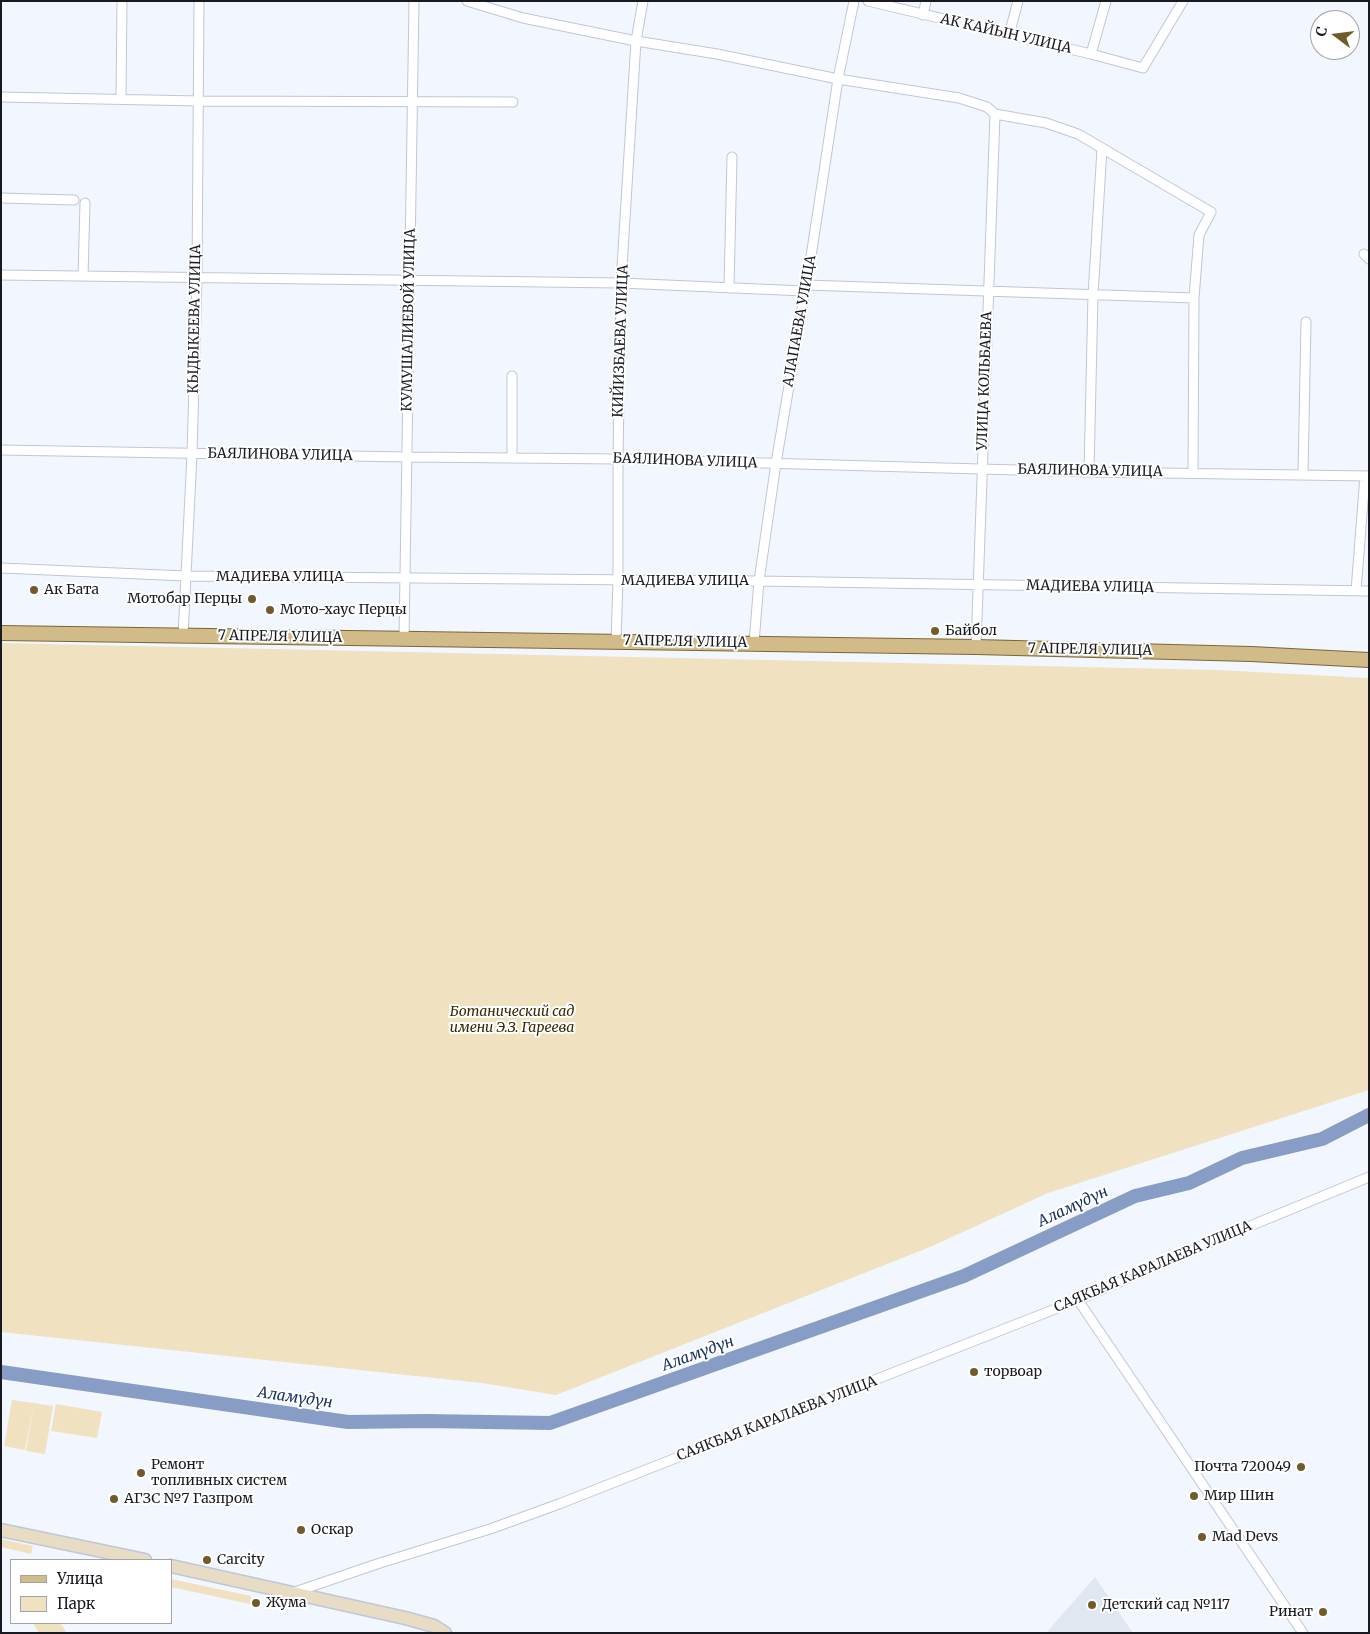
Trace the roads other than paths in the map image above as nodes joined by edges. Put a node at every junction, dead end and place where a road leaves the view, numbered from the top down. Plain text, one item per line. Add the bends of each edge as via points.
1 (122, 1) edge
2 (199, 1) edge
3 (414, 1) edge
4 (467, 1) edge
5 (643, 1) edge
6 (854, 1) edge
7 (868, 1) edge
8 (926, 1) edge
9 (1018, 1) edge
10 (1106, 1) edge
11 (1183, 1) edge
12 (922, 15) junction
13 (1009, 35) junction
14 (636, 41) junction
15 (1092, 54) junction
16 (838, 79) junction
17 (1, 97) edge
18 (121, 99) junction
19 (199, 101) junction
20 (412, 102) junction
21 (513, 102) dead end
22 (995, 114) junction
23 (1102, 150) junction
24 (732, 157) dead end
25 (1, 198) edge
26 (74, 200) dead end
27 (85, 203) dead end
28 (1, 275) edge
29 (84, 276) junction
30 (197, 277) junction
31 (410, 280) junction
32 (622, 283) junction
33 (729, 288) junction
34 (805, 288) junction
35 (989, 292) junction
36 (1093, 295) junction
37 (1194, 298) junction
38 (1306, 322) dead end
39 (512, 376) dead end
40 (1, 450) edge
41 (192, 454) junction
42 (407, 457) junction
43 (512, 458) junction
44 (618, 459) junction
45 (776, 463) junction
46 (982, 469) junction
47 (1089, 472) junction
48 (1193, 472) junction
49 (1303, 475) junction
50 (1367, 476) edge
51 (1, 568) edge
52 (186, 576) junction
53 (406, 578) junction
54 (618, 581) junction
55 (759, 581) junction
56 (979, 585) junction
57 (1356, 590) junction
58 (1369, 591) edge
59 (1, 633) edge
60 (183, 636) junction
61 (404, 638) junction
62 (616, 641) junction
63 (754, 643) junction
64 (976, 647) junction
65 (1369, 660) edge
66 (1369, 1178) edge
67 (1078, 1300) junction
68 (1, 1530) edge
69 (140, 1559) edge
70 (172, 1566) edge
71 (291, 1593) junction
72 (445, 1633) edge
73 (1303, 1633) edge

1 - 18 street
2 - 19 street, КЫДЫКЕЕВА УЛИЦА
3 - 20 street, КУМУШАЛИЕВОЙ УЛИЦА
4 - 14 street via 522,18
5 - 14 street, КИЙИЗБАЕВА УЛИЦА
6 - 16 street, АЛАПАЕВА УЛИЦА
7 - 12 street, АК КАЙЫН УЛИЦА
8 - 12 street
9 - 13 street
10 - 15 street
11 - 15 street, АК КАЙЫН УЛИЦА via 1143,68
12 - 13 street, АК КАЙЫН УЛИЦА
13 - 15 street, АК КАЙЫН УЛИЦА
14 - 16 street
14 - 32 street, КИЙИЗБАЕВА УЛИЦА
16 - 22 street via 959,98 987,107
16 - 34 street, АЛАПАЕВА УЛИЦА
17 - 18 street
18 - 19 street
19 - 20 street
19 - 30 street, КЫДЫКЕЕВА УЛИЦА
20 - 21 street
20 - 31 street, КУМУШАЛИЕВОЙ УЛИЦА
22 - 23 street via 1046,123 1078,134
22 - 35 street, УЛИЦА КОЛЬБАЕВА
23 - 36 street
23 - 37 street via 1211,212 1199,235
24 - 33 street
25 - 26 street
27 - 29 street
28 - 29 street
29 - 30 street
30 - 31 street
30 - 41 street, КЫДЫКЕЕВА УЛИЦА
31 - 32 street
31 - 42 street, КУМУШАЛИЕВОЙ УЛИЦА
32 - 33 street
32 - 44 street, КИЙИЗБАЕВА УЛИЦА
33 - 34 street
34 - 35 street
34 - 45 street, АЛАПАЕВА УЛИЦА
35 - 36 street
35 - 46 street, УЛИЦА КОЛЬБАЕВА
36 - 37 street
36 - 47 street
37 - 48 street
38 - 49 street
39 - 43 street
40 - 41 street, БАЯЛИНОВА УЛИЦА
41 - 42 street, БАЯЛИНОВА УЛИЦА
41 - 52 street, КЫДЫКЕЕВА УЛИЦА
42 - 43 street, БАЯЛИНОВА УЛИЦА
42 - 53 street, КУМУШАЛИЕВОЙ УЛИЦА
43 - 44 street, БАЯЛИНОВА УЛИЦА
44 - 45 street, БАЯЛИНОВА УЛИЦА
44 - 54 street, КИЙИЗБАЕВА УЛИЦА
45 - 46 street, БАЯЛИНОВА УЛИЦА
45 - 55 street, АЛАПАЕВА УЛИЦА
46 - 47 street, БАЯЛИНОВА УЛИЦА
46 - 56 street, УЛИЦА КОЛЬБАЕВА
47 - 48 street, БАЯЛИНОВА УЛИЦА
48 - 49 street, БАЯЛИНОВА УЛИЦА
49 - 50 street, БАЯЛИНОВА УЛИЦА
50 - 57 street
51 - 52 street, МАДИЕВА УЛИЦА
52 - 53 street, МАДИЕВА УЛИЦА
52 - 60 street, КЫДЫКЕЕВА УЛИЦА
53 - 54 street, МАДИЕВА УЛИЦА
53 - 61 street, КУМУШАЛИЕВОЙ УЛИЦА
54 - 55 street, МАДИЕВА УЛИЦА
54 - 62 street, КИЙИЗБАЕВА УЛИЦА
55 - 56 street, МАДИЕВА УЛИЦА
55 - 63 street, АЛАПАЕВА УЛИЦА
56 - 57 street, МАДИЕВА УЛИЦА
56 - 64 street, УЛИЦА КОЛЬБАЕВА
57 - 58 street, МАДИЕВА УЛИЦА
59 - 60 main road, 7 АПРЕЛЯ УЛИЦА
60 - 61 main road, 7 АПРЕЛЯ УЛИЦА
61 - 62 main road, 7 АПРЕЛЯ УЛИЦА
62 - 63 main road, 7 АПРЕЛЯ УЛИЦА
63 - 64 main road, 7 АПРЕЛЯ УЛИЦА
64 - 65 main road, 7 АПРЕЛЯ УЛИЦА
66 - 67 street, САЯКБАЯ КАРАЛАЕВА УЛИЦА
67 - 71 street, САЯКБАЯ КАРАЛАЕВА УЛИЦА via 559,1504
67 - 73 street
68 - 69 main road
70 - 71 main road
71 - 72 main road via 427,1623

